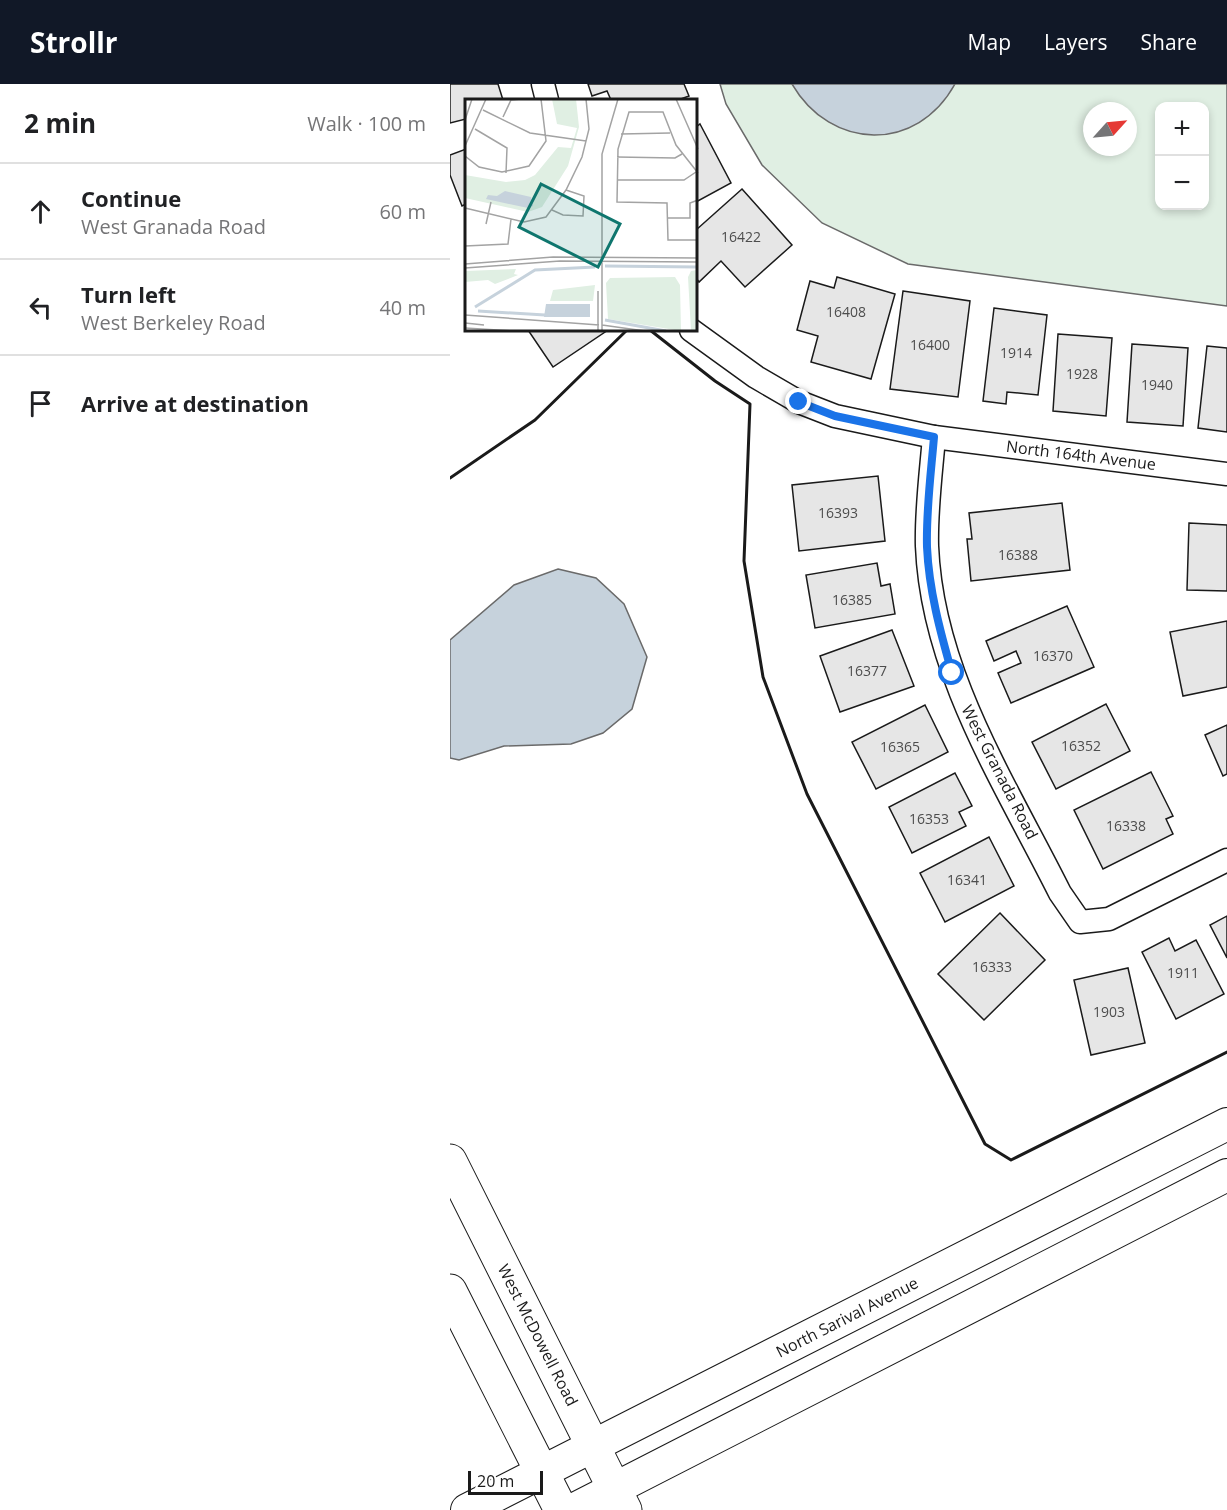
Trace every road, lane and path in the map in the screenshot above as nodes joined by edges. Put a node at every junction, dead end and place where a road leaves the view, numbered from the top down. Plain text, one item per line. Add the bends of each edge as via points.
1 (543, 84) edge
2 (548, 99) edge
3 (694, 332) edge
4 (934, 437) junction
5 (1227, 474) edge
6 (1227, 860) edge
7 (1227, 1124) edge
8 (450, 1161) edge
9 (1227, 1175) edge
10 (450, 1291) edge
11 (594, 1446) junction
12 (541, 1473) junction
13 (620, 1499) edge
14 (476, 1505) edge
15 (561, 1510) edge
16 (573, 1510) edge

1 - 2 street
3 - 4 street, North 164th Avenue via 799,402 835,416
4 - 5 street, North 164th Avenue
4 - 6 street, West Granada Road via 927,548 939,629 965,704 1060,893 1080,922 1109,919
7 - 11 main road, North Sarival Avenue
8 - 11 main road, West McDowell Road
9 - 13 main road
10 - 12 main road
11 - 12 main road, North Sarival Avenue
11 - 13 main road, West McDowell Road
12 - 14 main road, North Sarival Avenue
12 - 15 main road
13 - 16 main road

